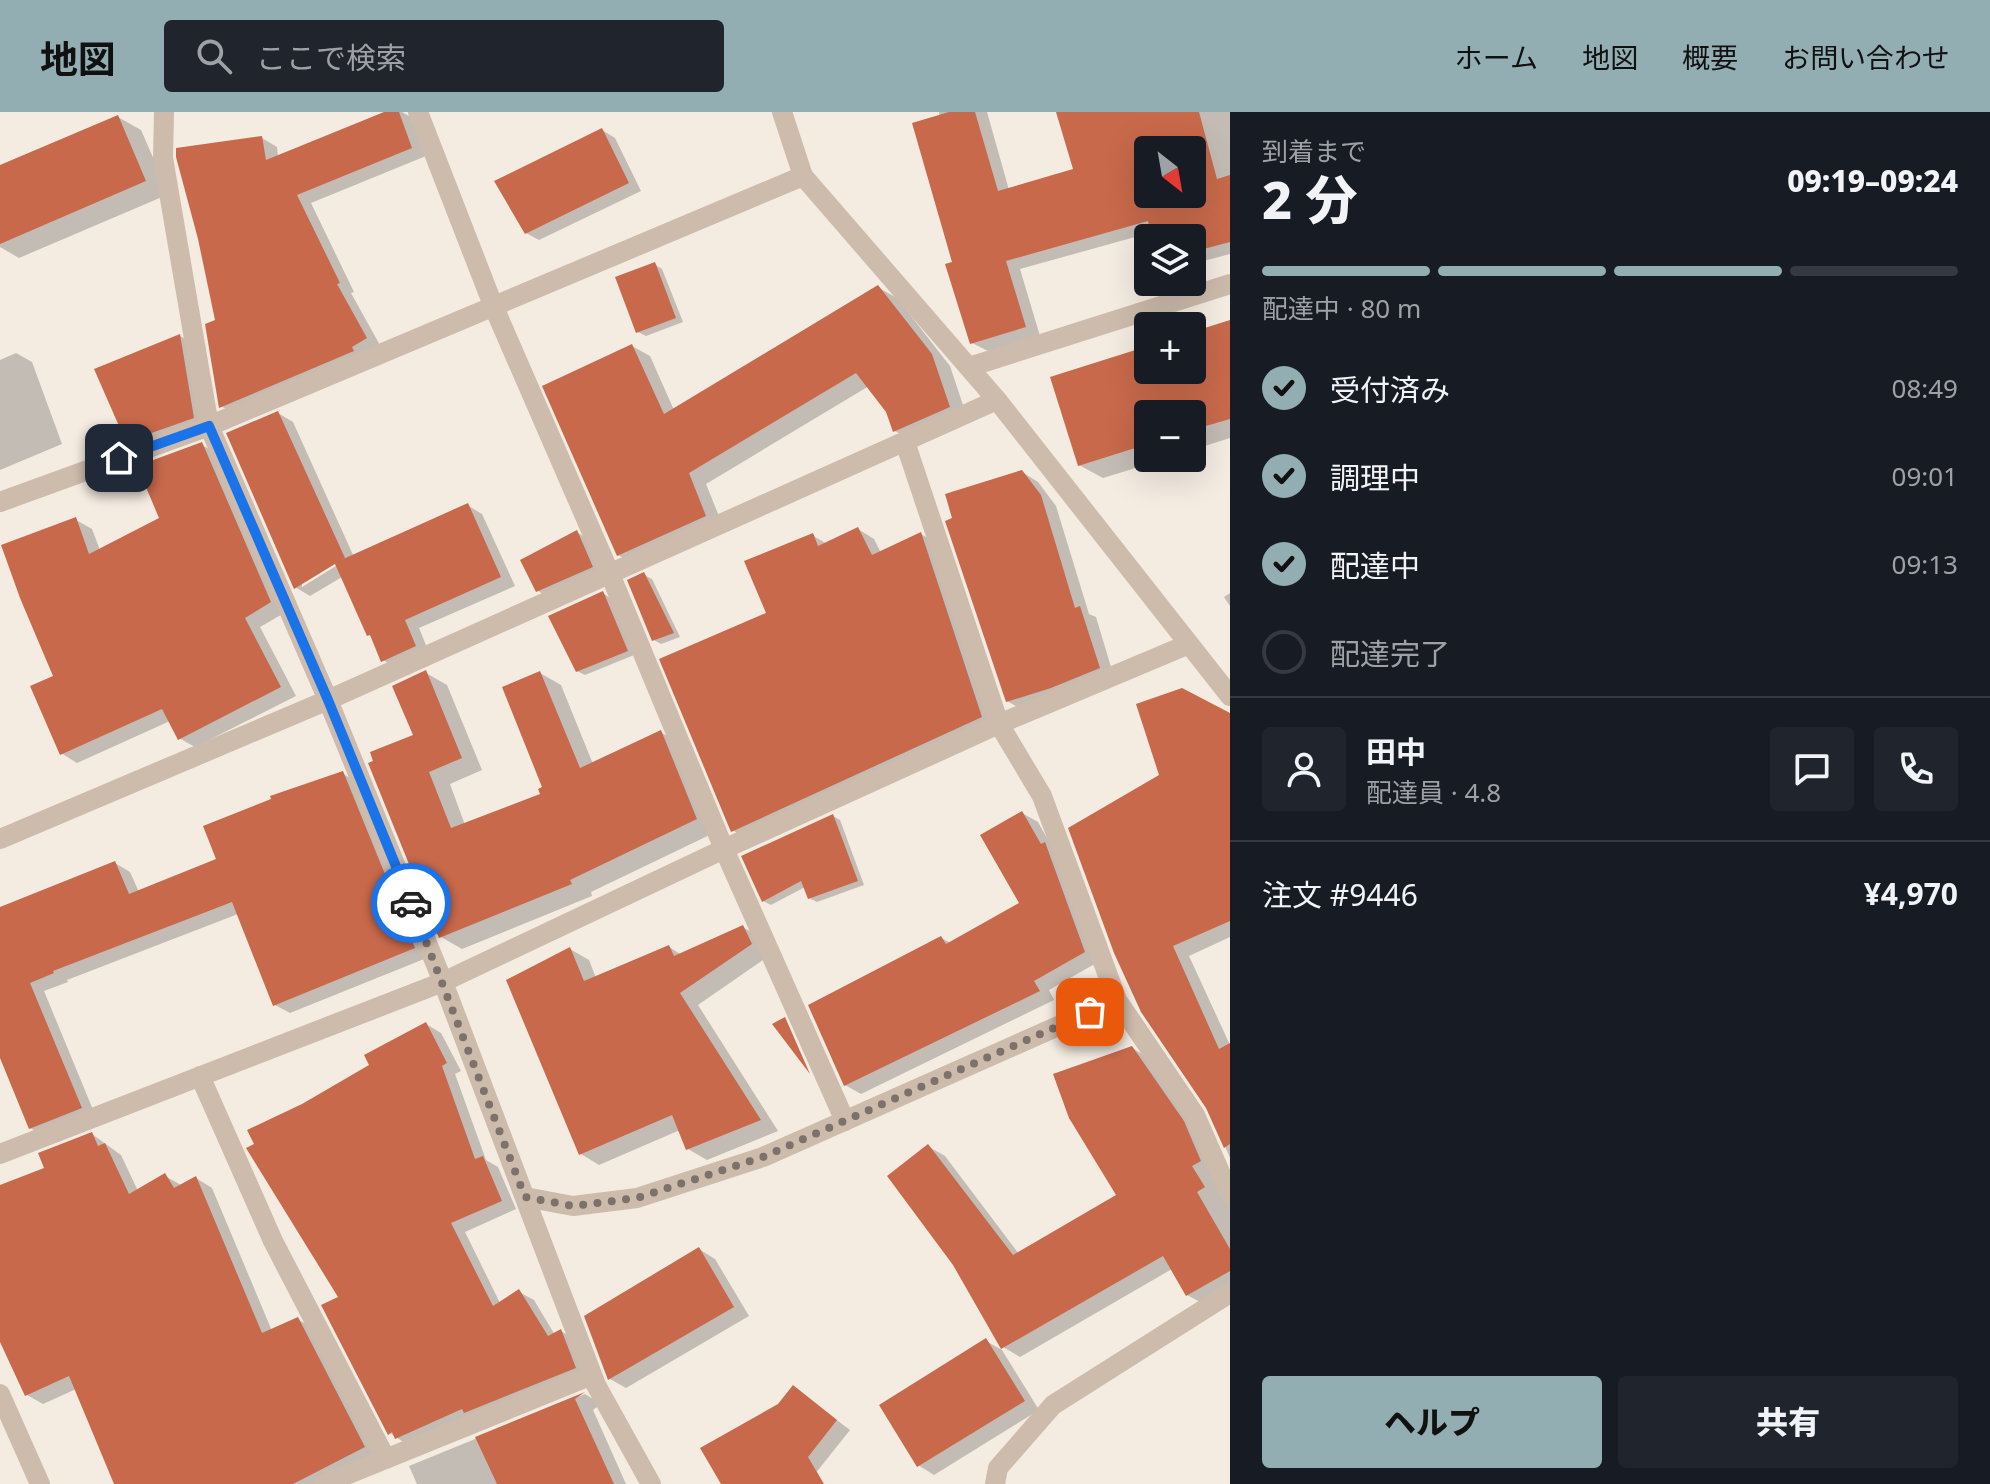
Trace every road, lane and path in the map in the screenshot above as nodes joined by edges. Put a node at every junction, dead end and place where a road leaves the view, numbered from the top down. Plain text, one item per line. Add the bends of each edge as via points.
1 (164, 112) edge
2 (418, 112) edge
3 (782, 112) edge
4 (803, 176) junction
5 (1230, 284) edge
6 (493, 305) junction
7 (969, 367) junction
8 (997, 400) junction
9 (209, 426) junction
10 (905, 442) junction
11 (0, 502) edge
12 (610, 574) junction
13 (1189, 644) junction
14 (1230, 696) edge
15 (328, 700) junction
16 (999, 724) junction
17 (0, 839) edge
18 (724, 849) junction
19 (443, 982) junction
20 (1117, 1000) junction
21 (200, 1076) junction
22 (845, 1121) junction
23 (0, 1154) edge
24 (1230, 1193) edge
25 (525, 1197) junction
26 (1230, 1293) edge
27 (592, 1375) junction
28 (0, 1394) edge
29 (386, 1459) junction
30 (40, 1484) edge
31 (324, 1484) edge
32 (651, 1484) edge
33 (995, 1484) edge

1 - 9 street via 163,158
2 - 6 street
3 - 4 street
4 - 6 street
4 - 7 street
5 - 7 street
6 - 9 street
6 - 12 street
7 - 8 street
8 - 10 street
8 - 13 street
9 - 11 street
9 - 15 street
10 - 12 street
10 - 16 street
12 - 15 street
12 - 18 street
13 - 14 street
13 - 16 street
15 - 17 street
15 - 19 street
16 - 18 street
16 - 20 street via 1042,796
18 - 19 street
18 - 22 street
19 - 21 street
19 - 25 street
20 - 22 street
20 - 24 street via 1195,1115
21 - 23 street
21 - 29 street via 273,1241
22 - 25 street via 763,1157 637,1198 573,1206
25 - 27 street
26 - 33 street via 1053,1405 998,1468
27 - 29 street
27 - 32 street
28 - 30 street
29 - 31 street

